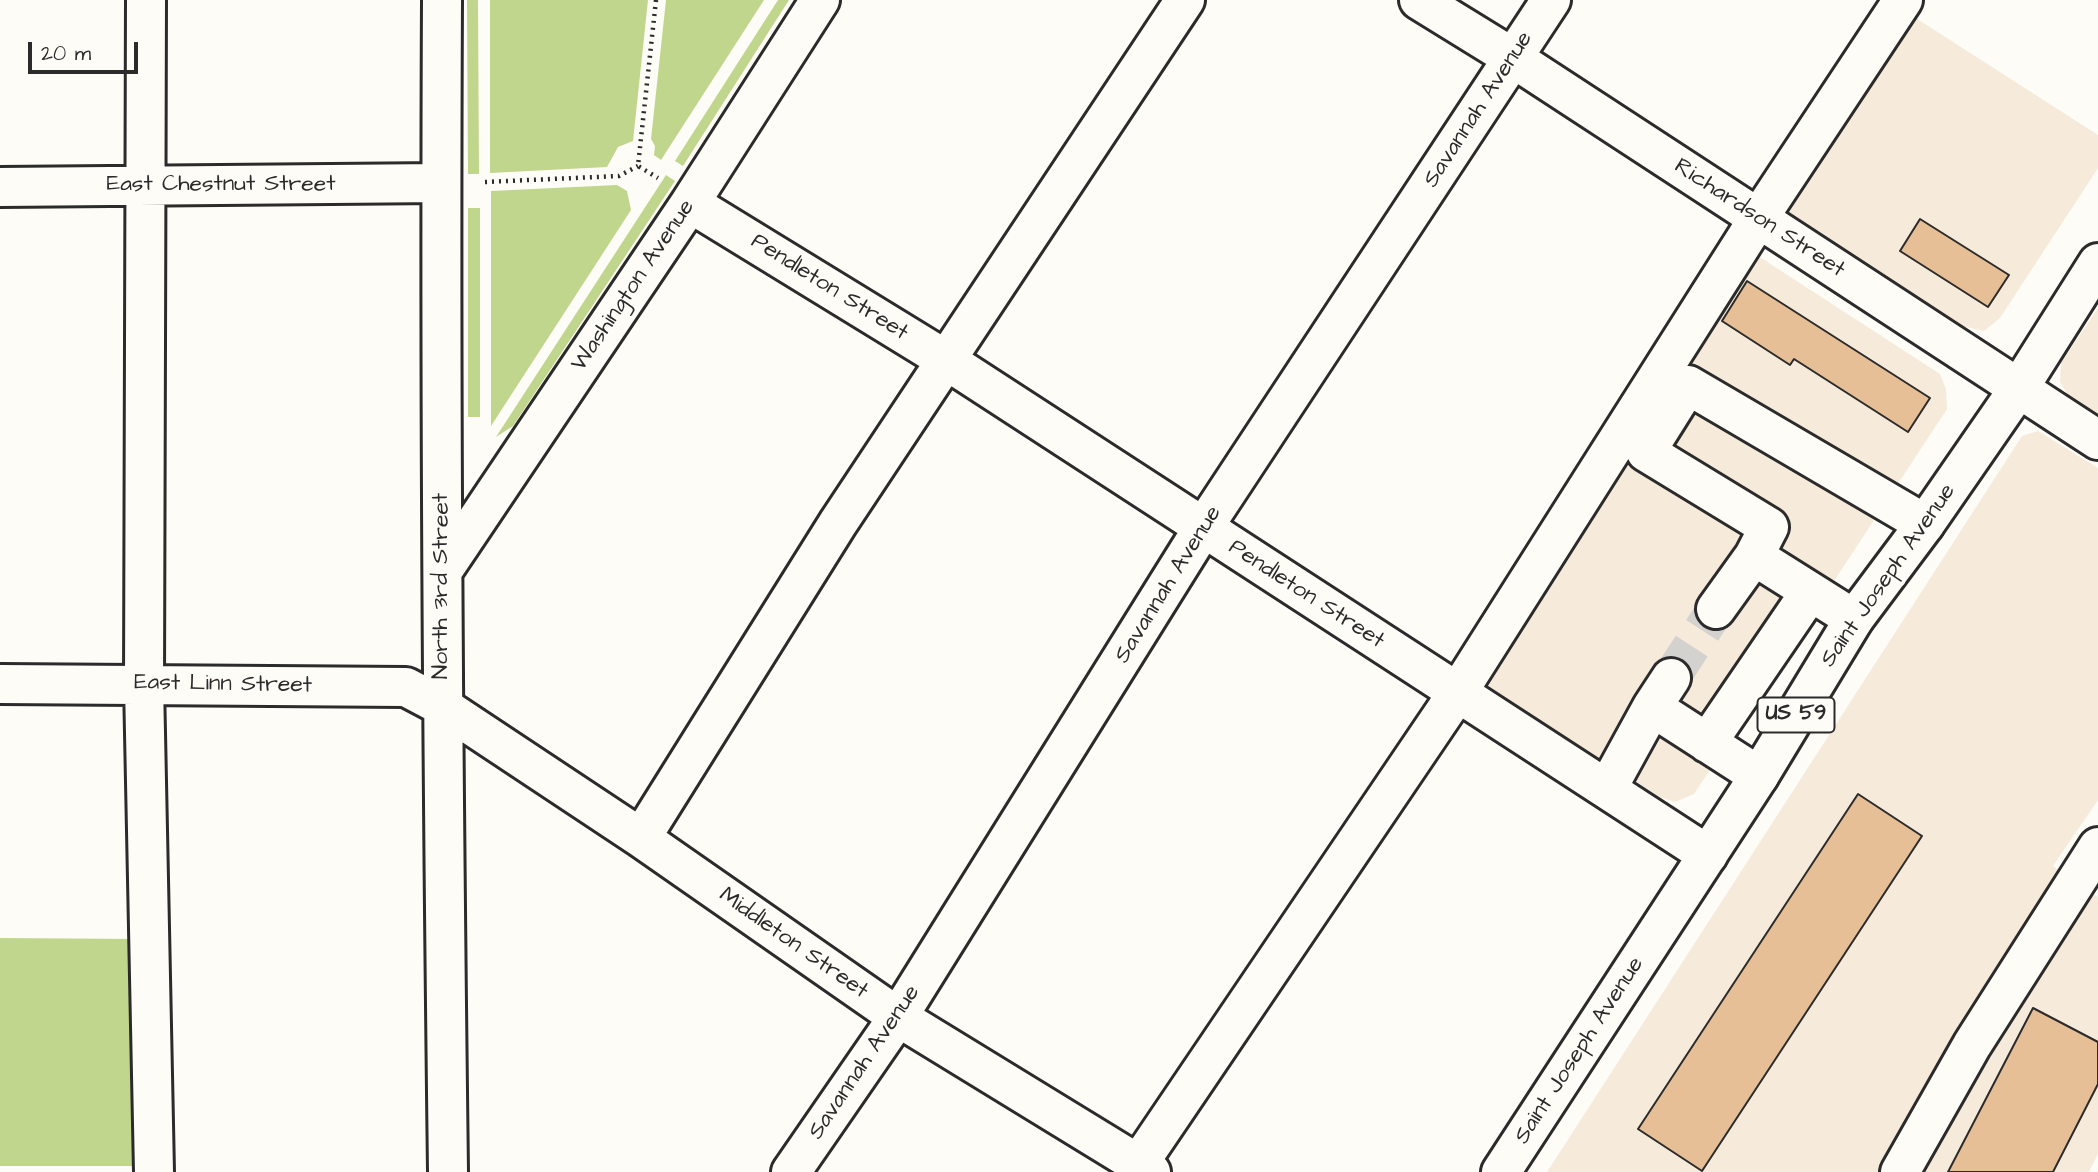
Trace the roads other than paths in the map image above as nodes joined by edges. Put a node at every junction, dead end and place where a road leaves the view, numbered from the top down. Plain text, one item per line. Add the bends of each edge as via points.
1 (146, 0) edge
2 (442, 0) edge
3 (820, 0) edge
4 (1185, 0) edge
5 (1419, 0) edge
6 (1550, 0) edge
7 (1903, 0) edge
8 (1513, 58) junction
9 (441, 183) junction
10 (145, 186) junction
11 (0, 187) edge
12 (690, 203) junction
13 (1758, 219) junction
14 (2098, 263) edge
15 (946, 360) junction
16 (2019, 388) junction
17 (2098, 440) edge
18 (1925, 524) junction
19 (1203, 528) junction
20 (1754, 556) junction
21 (444, 569) junction
22 (1810, 592) junction
23 (1716, 609) tunnel mouth
24 (1854, 618) junction
25 (0, 684) edge
26 (144, 684) junction
27 (1458, 692) junction
28 (442, 706) junction
29 (1707, 743) junction
30 (1759, 776) junction
31 (1608, 789) junction
32 (641, 838) junction
33 (2098, 847) edge
34 (1708, 855) junction
35 (898, 1017) junction
36 (1141, 1169) edge
37 (154, 1172) edge
38 (448, 1172) edge
39 (791, 1172) edge
40 (1500, 1172) edge
41 (1900, 1172) edge

1 - 10 street
2 - 9 street, North 3rd Street
3 - 12 street, Washington Avenue
4 - 15 street
5 - 8 street, Richardson Street
6 - 8 street, Savannah Avenue
7 - 13 street
8 - 13 street, Richardson Street
8 - 19 street, Savannah Avenue
9 - 10 street, East Chestnut Street
9 - 21 street, North 3rd Street
10 - 11 street, East Chestnut Street
10 - 26 street
12 - 15 street, Pendleton Street
12 - 21 street, Washington Avenue
13 - 16 street, Richardson Street
13 - 27 street
14 - 16 street, Saint Joseph Avenue / US 59
15 - 19 street, Pendleton Street
15 - 32 street
16 - 17 street, Richardson Street
16 - 18 street, Saint Joseph Avenue / US 59
18 - 20 street via 1688,385 1646,452 1769,527
18 - 24 street, Saint Joseph Avenue / US 59
19 - 27 street, Pendleton Street
19 - 35 street, Savannah Avenue
20 - 22 street
20 - 23 street
21 - 28 street, North 3rd Street
22 - 24 street
22 - 29 street
24 - 30 street, Saint Joseph Avenue / US 59
25 - 26 street, East Linn Street
26 - 28 street, East Linn Street via 406,687
26 - 37 street
27 - 31 street, Pendleton Street
27 - 36 street
28 - 32 street, Middleton Street
28 - 38 street, North 3rd Street
29 - 30 street
29 - 31 street via 1662,693
30 - 34 street, Saint Joseph Avenue / US 59
31 - 34 street, Pendleton Street
32 - 35 street, Middleton Street
33 - 41 street via 1972,1045
34 - 40 street, Saint Joseph Avenue / US 59
35 - 36 street, Middleton Street
35 - 39 street, Savannah Avenue

